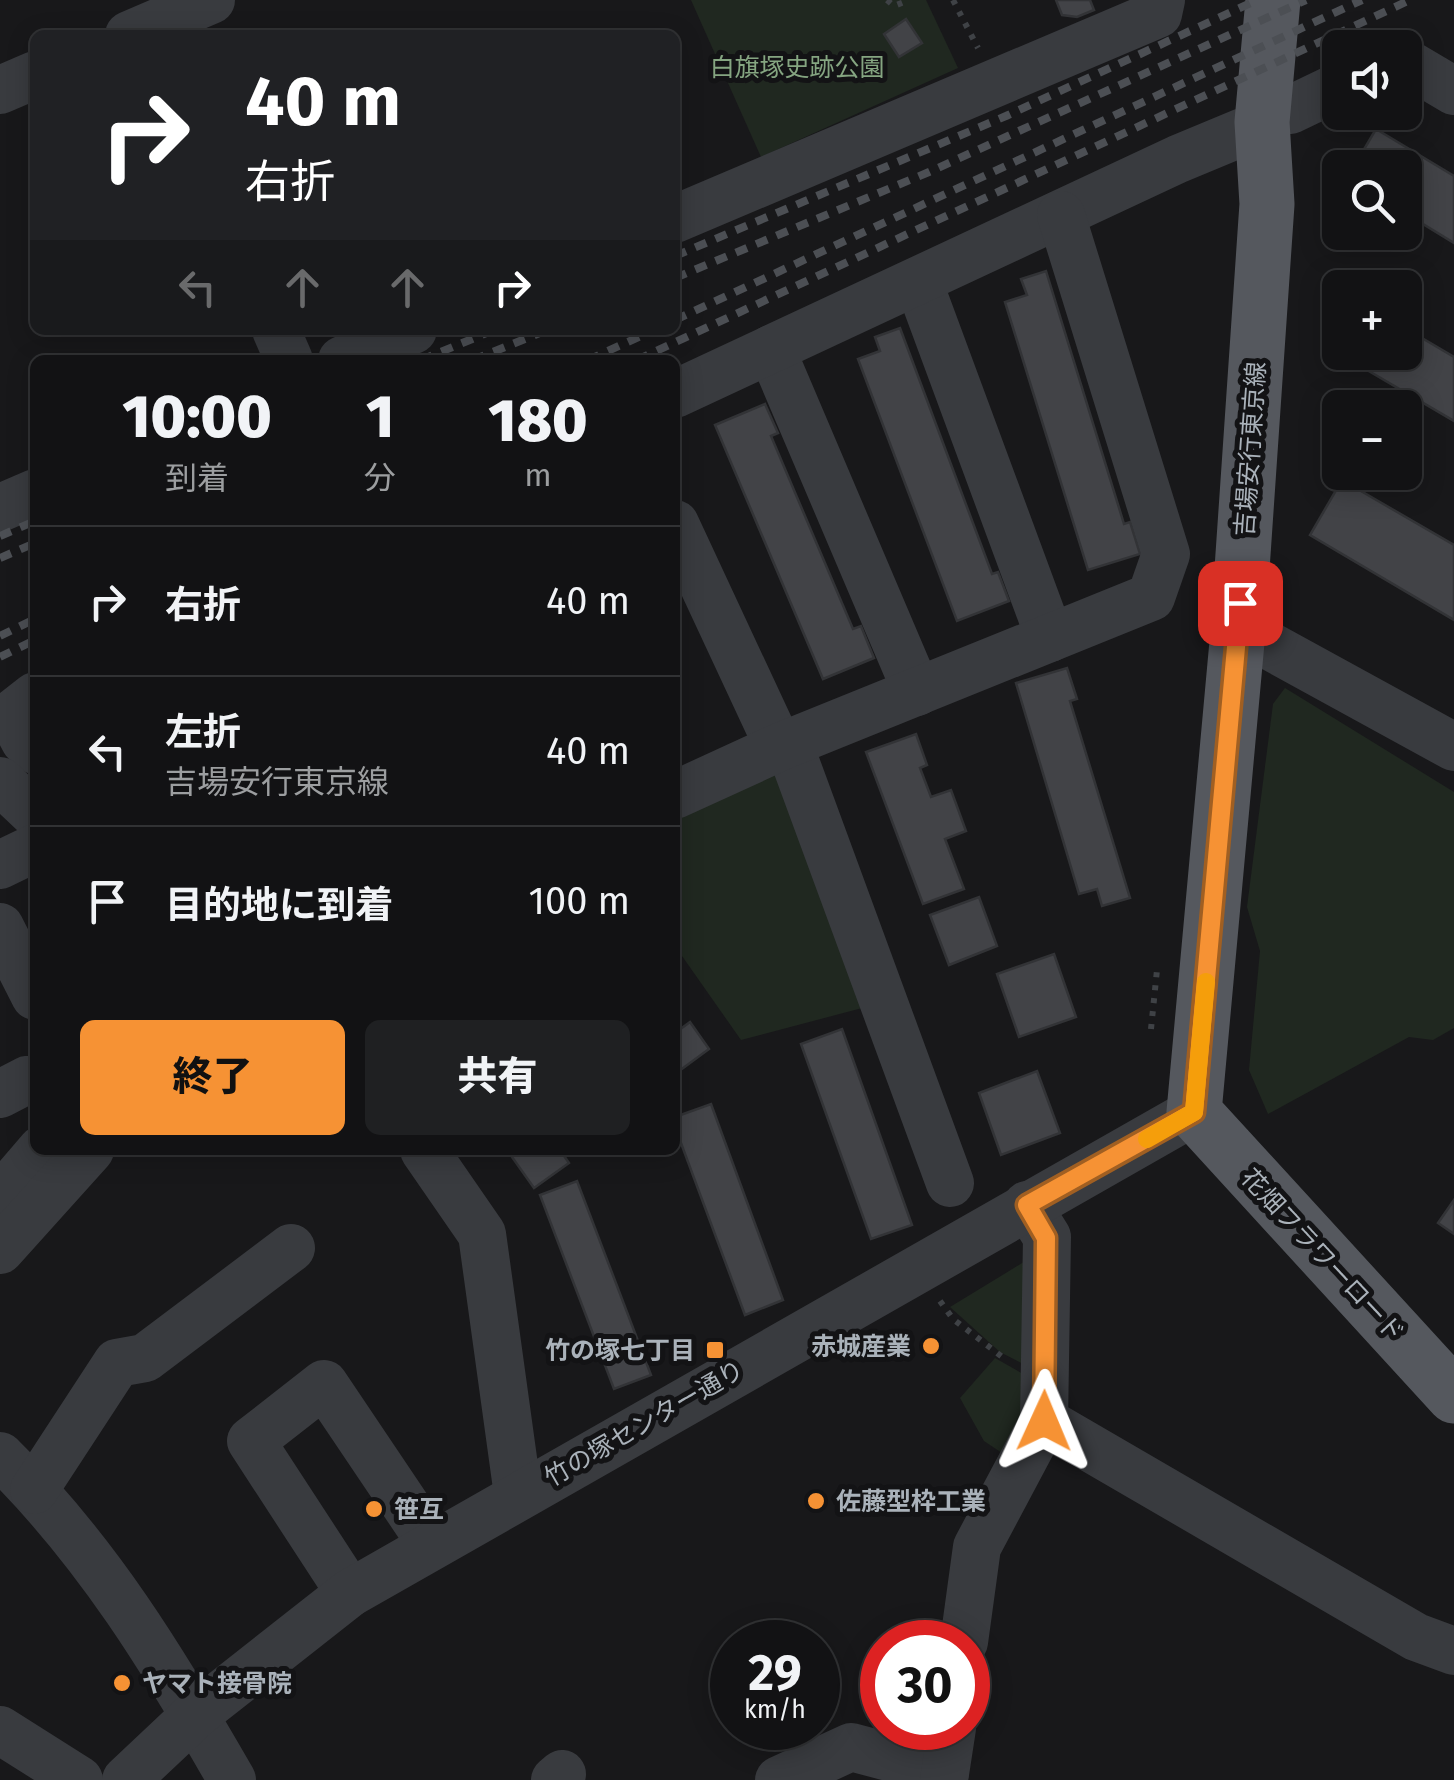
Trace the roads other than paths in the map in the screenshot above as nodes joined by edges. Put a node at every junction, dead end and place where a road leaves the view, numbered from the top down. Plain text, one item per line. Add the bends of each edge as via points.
1 (211, 0) edge
2 (1160, 0) edge
3 (1272, 0) edge
4 (1301, 0) edge
5 (140, 24) edge
6 (1422, 72) edge
7 (30, 77) edge
8 (0, 90) edge
9 (1454, 92) edge
10 (1322, 95) edge
11 (1267, 121) junction
12 (1267, 204) junction
13 (1061, 216) junction
14 (680, 217) edge
15 (918, 281) junction
16 (401, 335) edge
17 (771, 349) junction
18 (354, 355) edge
19 (680, 392) edge
20 (30, 495) edge
21 (0, 508) edge
22 (680, 535) edge
23 (1050, 638) junction
24 (1237, 642) junction
25 (917, 692) junction
26 (30, 700) edge
27 (30, 746) edge
28 (782, 746) junction
29 (1454, 747) edge
30 (0, 782) edge
31 (680, 793) edge
32 (30, 809) edge
33 (30, 850) edge
34 (0, 865) edge
35 (0, 927) edge
36 (24, 985) edge
37 (1194, 1112) junction
38 (38, 1155) edge
39 (86, 1155) edge
40 (427, 1155) edge
41 (950, 1183) dead end
42 (0, 1198) edge
43 (1027, 1205) junction
44 (291, 1248) dead end
45 (0, 1250) edge
46 (1454, 1396) edge
47 (1044, 1421) junction
48 (0, 1456) edge
49 (34, 1490) junction
50 (518, 1496) junction
51 (431, 1543) junction
52 (350, 1593) junction
53 (967, 1620) edge
54 (1454, 1651) edge
55 (195, 1715) junction
56 (0, 1730) edge
57 (947, 1760) edge
58 (78, 1780) edge
59 (126, 1780) edge
60 (232, 1780) edge
61 (779, 1780) edge

1 - 5 street
2 - 14 street via 1158,14
3 - 12 main road, 吉場安行東京線 via 1262,122
4 - 11 main road, 吉場安行東京線
6 - 9 street
7 - 8 street
10 - 11 street
11 - 12 main road, 吉場安行東京線
11 - 13 street
12 - 24 main road, 吉場安行東京線
13 - 15 street
13 - 23 street via 1166,554 1152,596
15 - 17 street
15 - 23 street
16 - 18 street
17 - 19 street
17 - 25 street
20 - 21 street
22 - 28 street
23 - 25 street
24 - 29 street via 1270,646
24 - 37 main road, 吉場安行東京線
25 - 28 street
26 - 27 street via 11,715
28 - 31 street
28 - 41 street via 796,764
30 - 32 street
33 - 34 street
35 - 36 street
37 - 43 street, 竹の塚センター通り
37 - 46 main road, 花畑フラワーロード
38 - 42 street
39 - 45 street
40 - 50 street via 482,1234
43 - 47 street via 1046,1238
43 - 50 street, 竹の塚センター通り
44 - 49 street via 144,1358 118,1363
47 - 53 street via 977,1547
47 - 54 street via 1416,1637
48 - 49 street
49 - 55 street via 113,1586
50 - 51 street, 竹の塚センター通り
51 - 52 street, 竹の塚センター通り
51 - 52 street via 324,1384 250,1440
52 - 55 street, 竹の塚センター通り
55 - 59 street, 竹の塚センター通り
55 - 60 street
56 - 58 street
57 - 61 street via 851,1746

